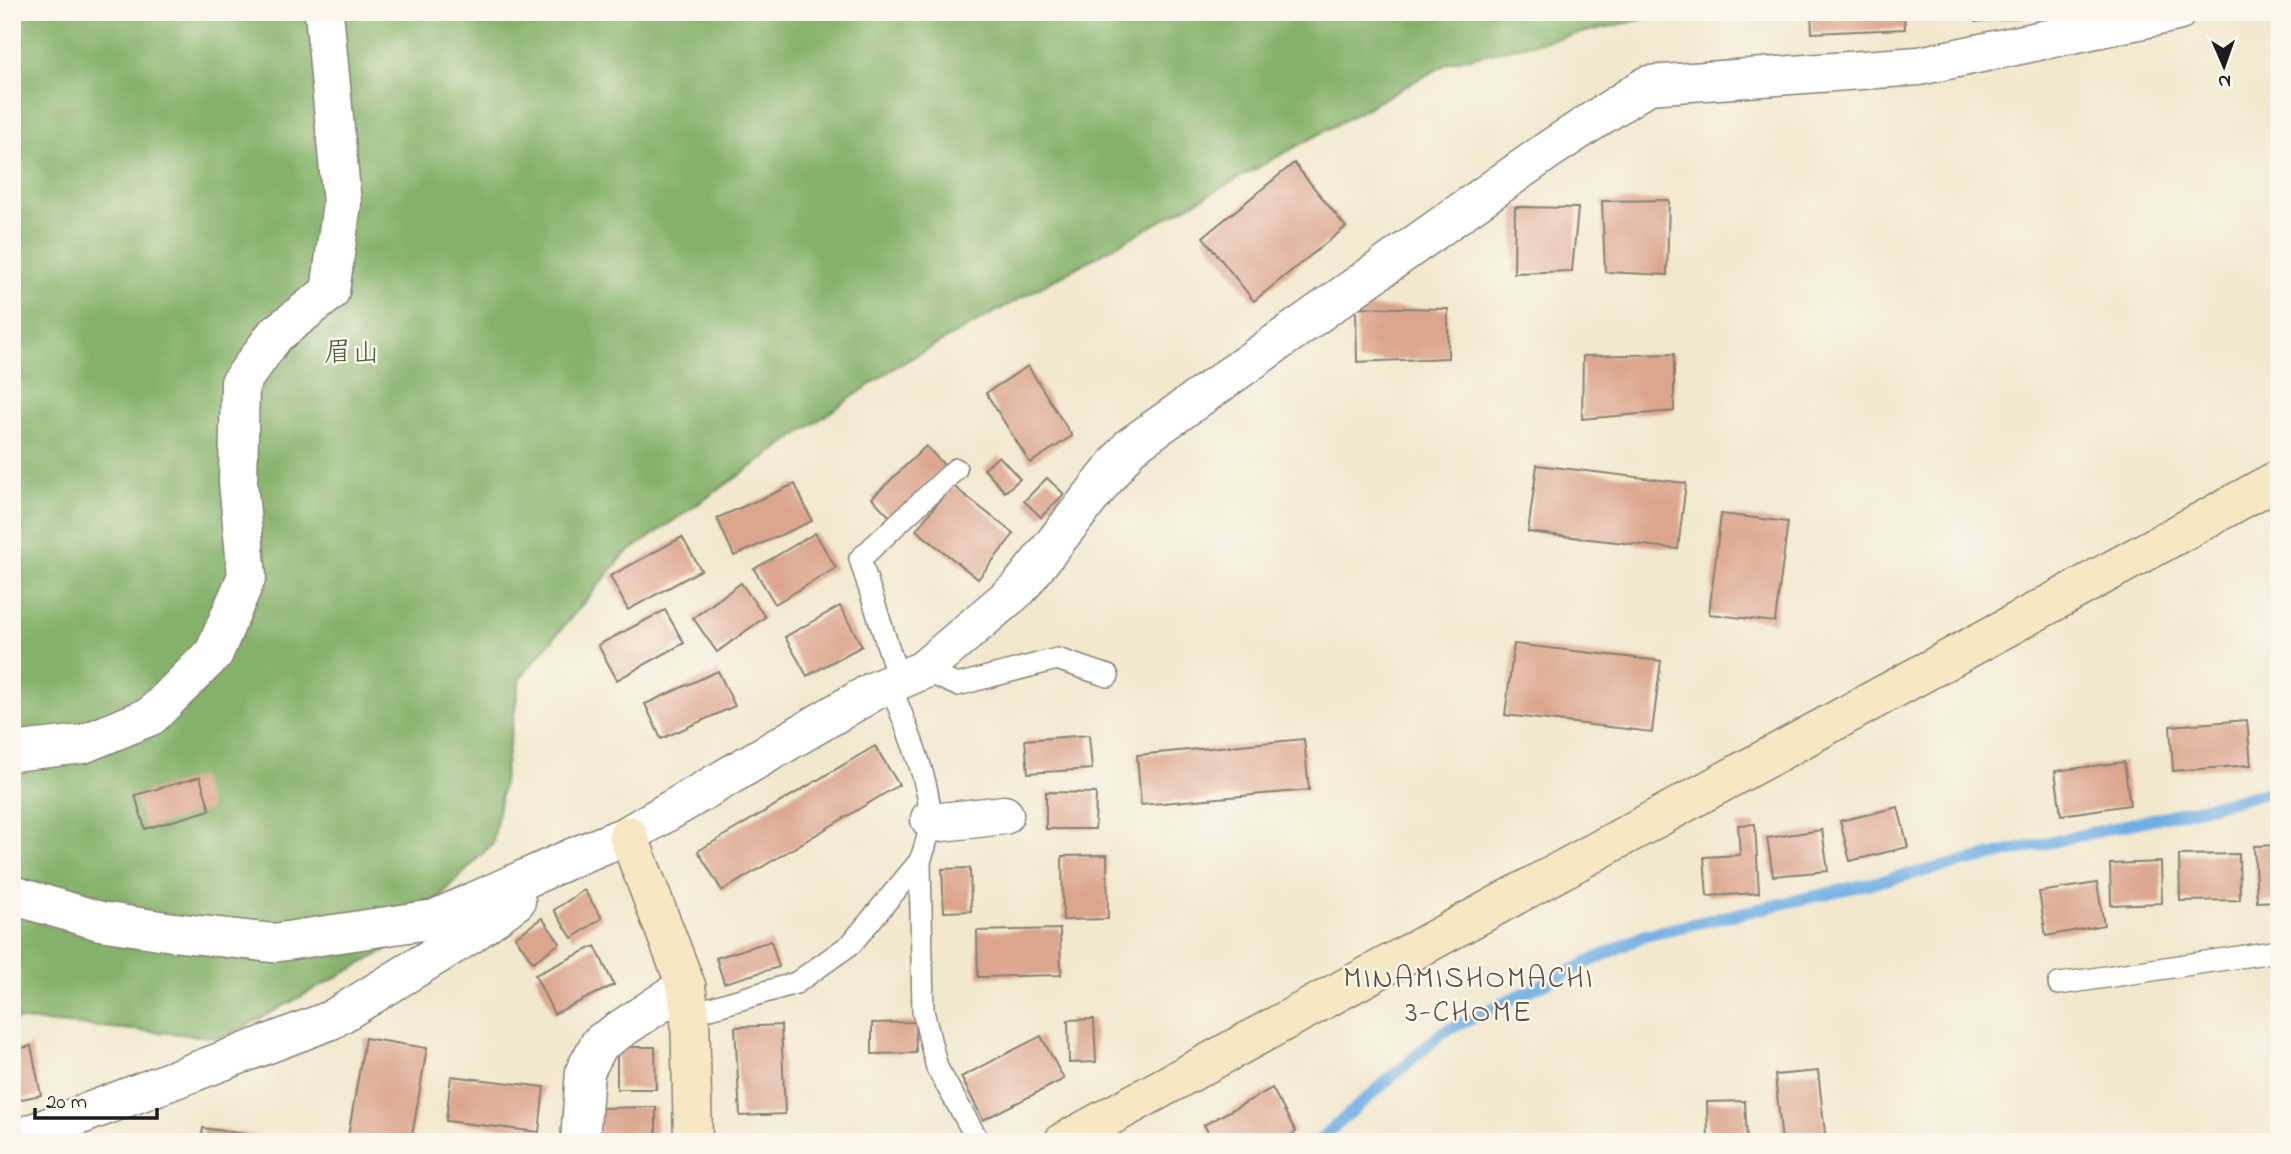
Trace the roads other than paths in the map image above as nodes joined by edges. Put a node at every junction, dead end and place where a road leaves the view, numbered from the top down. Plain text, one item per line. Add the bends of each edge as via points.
1 (324, 12) edge
2 (2177, 12) edge
3 (956, 470) dead end
4 (2279, 479) edge
5 (1108, 676) dead end
6 (904, 678) junction
7 (12, 752) edge
8 (1004, 815) dead end
9 (930, 819) junction
10 (628, 835) junction
11 (576, 856) junction
12 (920, 861) junction
13 (12, 895) edge
14 (2279, 951) edge
15 (2059, 984) dead end
16 (688, 1000) junction
17 (12, 1141) edge
18 (580, 1142) edge
19 (693, 1142) edge
20 (979, 1142) edge
21 (1063, 1142) edge

1 - 7 street via 342,203 337,241 330,292 275,335 240,383 238,482 247,576 214,653 151,716 83,744
2 - 6 street via 1919,66 1648,85 1550,149 1131,446 1019,588
3 - 6 lane via 860,559
4 - 21 street
5 - 6 lane via 1058,659 957,685
6 - 9 lane
6 - 10 street via 874,691
8 - 9 street via 933,824
9 - 12 lane
10 - 11 street
10 - 16 street
11 - 13 street via 435,919 273,943 100,921
11 - 17 street via 471,934 331,1020
12 - 16 lane via 851,944 796,983
12 - 20 lane via 923,1011 937,1068
14 - 15 lane
16 - 18 street via 600,1043 585,1071
16 - 19 street

